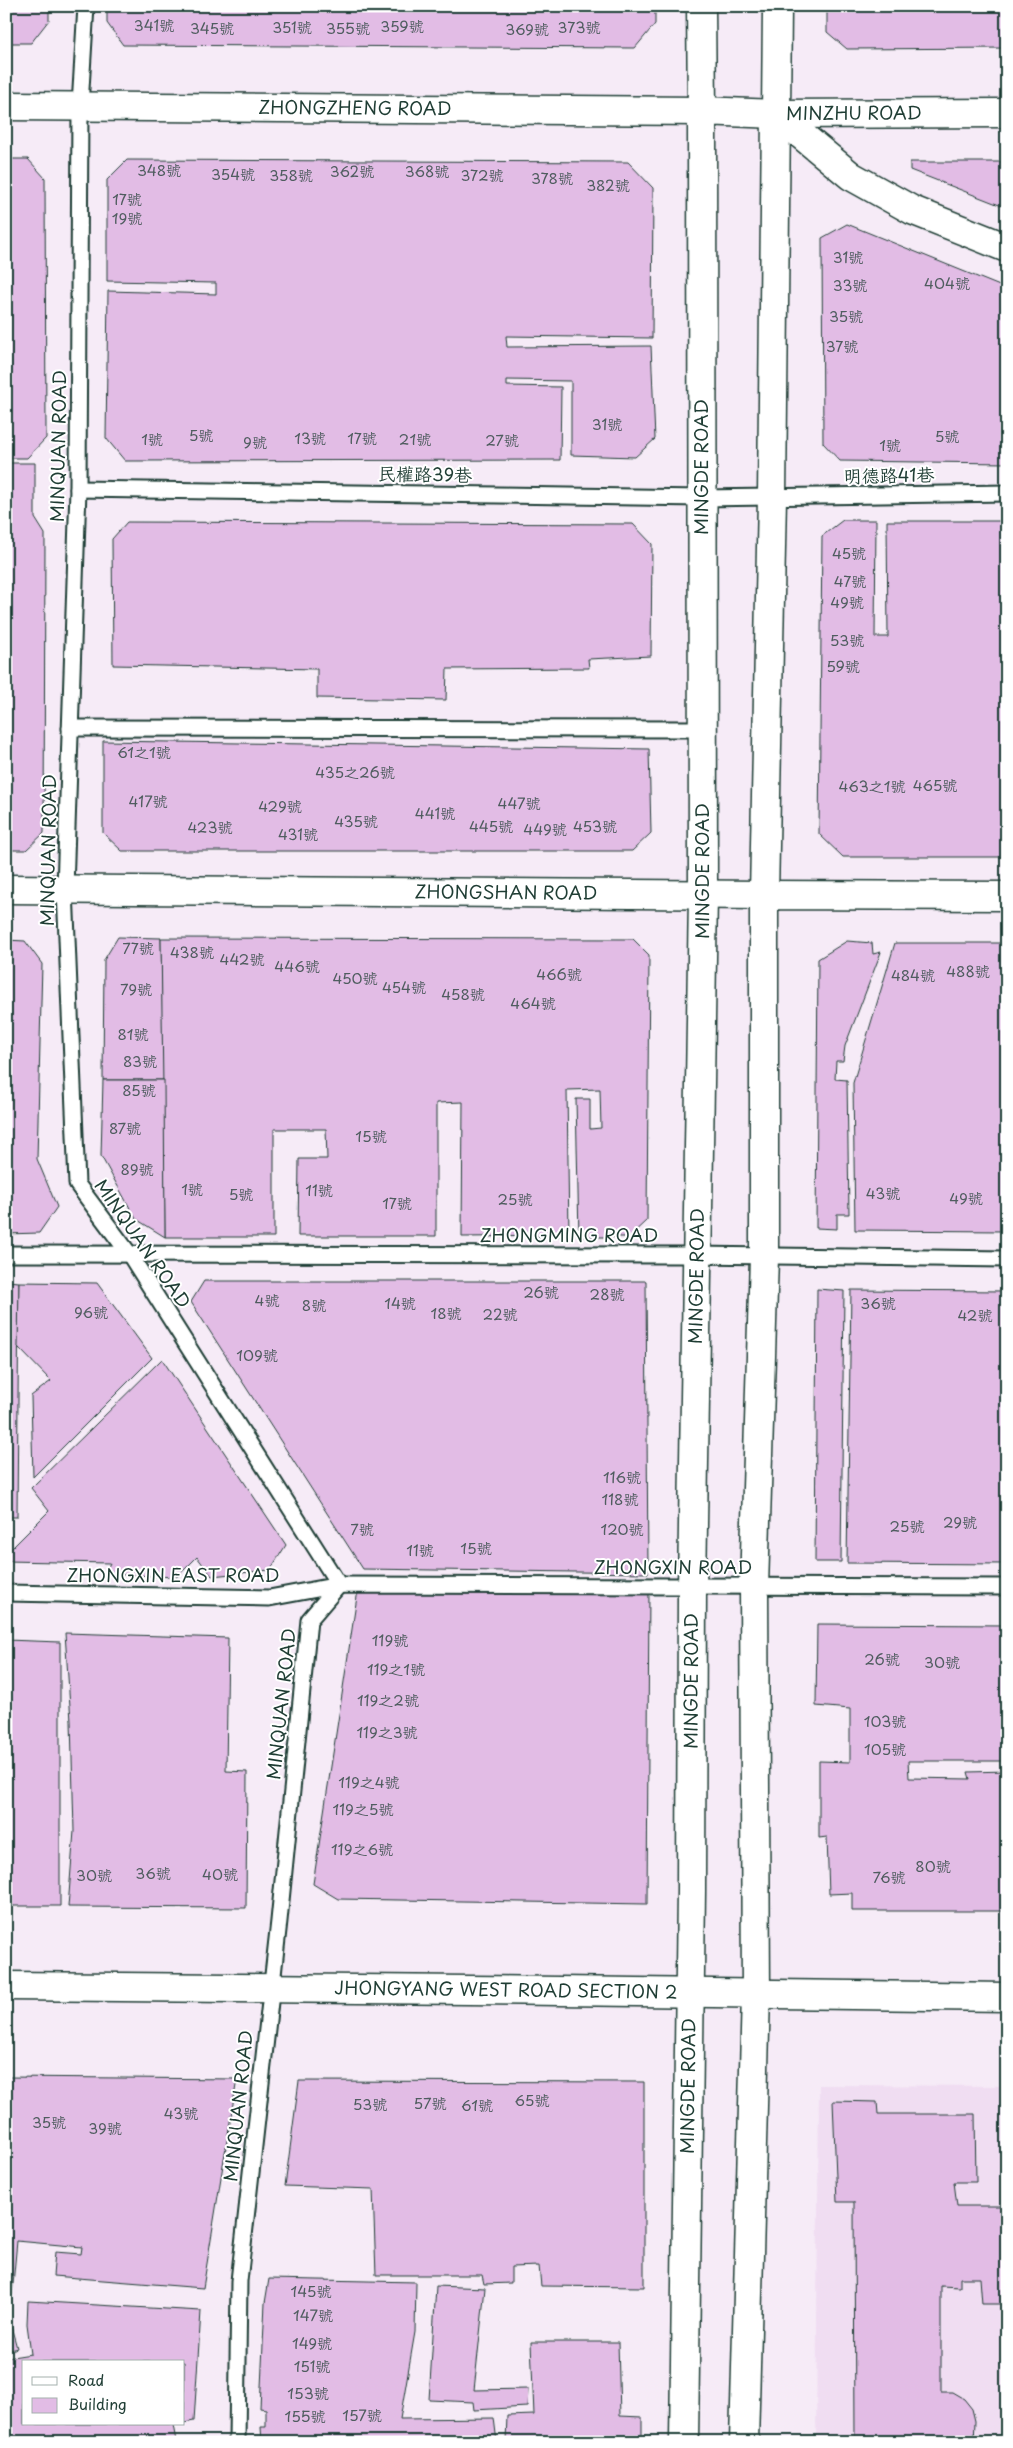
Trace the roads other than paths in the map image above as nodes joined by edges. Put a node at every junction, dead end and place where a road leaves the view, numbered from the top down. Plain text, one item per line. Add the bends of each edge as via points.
1 (86, 6) edge
2 (702, 6) edge
3 (777, 6) edge
4 (6, 106) edge
5 (80, 106) junction
6 (702, 111) junction
7 (1007, 113) edge
8 (776, 114) junction
9 (1007, 248) edge
10 (78, 489) junction
11 (1007, 493) edge
12 (772, 496) junction
13 (702, 498) junction
14 (70, 728) junction
15 (702, 729) junction
16 (6, 889) edge
17 (65, 889) junction
18 (703, 895) junction
19 (764, 895) junction
20 (1007, 896) edge
21 (6, 1254) edge
22 (130, 1255) junction
23 (696, 1255) junction
24 (764, 1257) junction
25 (1007, 1259) edge
26 (339, 1585) junction
27 (754, 1587) junction
28 (692, 1588) junction
29 (1007, 1588) edge
30 (6, 1593) edge
31 (6, 1986) edge
32 (272, 1987) junction
33 (756, 1994) junction
34 (690, 1995) junction
35 (1007, 1996) edge
36 (237, 2442) edge
37 (684, 2442) edge
38 (744, 2442) edge

1 - 5 lane, MINQUAN ROAD
2 - 6 street, MINGDE ROAD
3 - 8 street
4 - 5 street, ZHONGZHENG ROAD
5 - 6 street, ZHONGZHENG ROAD
5 - 10 lane, MINQUAN ROAD
6 - 8 street, MINZHU ROAD
6 - 13 street, MINGDE ROAD
7 - 8 street, MINZHU ROAD
8 - 9 street via 851,176 912,210
8 - 12 street
10 - 13 lane, 民權路39巷
10 - 14 lane, MINQUAN ROAD
11 - 12 lane, 明德路41巷
12 - 13 lane, 民權路39巷
12 - 19 street
13 - 15 street, MINGDE ROAD
14 - 15 lane
14 - 17 lane, MINQUAN ROAD
15 - 18 street, MINGDE ROAD
16 - 17 street, ZHONGSHAN ROAD
17 - 18 street, ZHONGSHAN ROAD
17 - 22 lane, MINQUAN ROAD via 77,1184
18 - 19 street, ZHONGSHAN ROAD
18 - 23 street, MINGDE ROAD
19 - 20 street, ZHONGSHAN ROAD
19 - 24 street
21 - 22 lane, ZHONGMING ROAD
22 - 23 lane, ZHONGMING ROAD
22 - 26 lane, MINQUAN ROAD
23 - 24 lane, ZHONGMING ROAD
23 - 28 street, MINGDE ROAD
24 - 25 lane, ZHONGMING ROAD
24 - 27 street
26 - 28 lane, ZHONGXIN ROAD
26 - 30 lane, ZHONGXIN EAST ROAD via 269,1598
26 - 32 lane, MINQUAN ROAD via 309,1620
27 - 28 lane, ZHONGXIN ROAD
27 - 29 lane, ZHONGXIN ROAD
27 - 33 street
28 - 34 street, MINGDE ROAD
31 - 32 street, JHONGYANG WEST ROAD SECTION 2
32 - 34 street, JHONGYANG WEST ROAD SECTION 2
32 - 36 lane, MINQUAN ROAD via 239,2281
33 - 34 street, JHONGYANG WEST ROAD SECTION 2
33 - 35 street, JHONGYANG WEST ROAD SECTION 2
33 - 38 street
34 - 37 street, MINGDE ROAD

